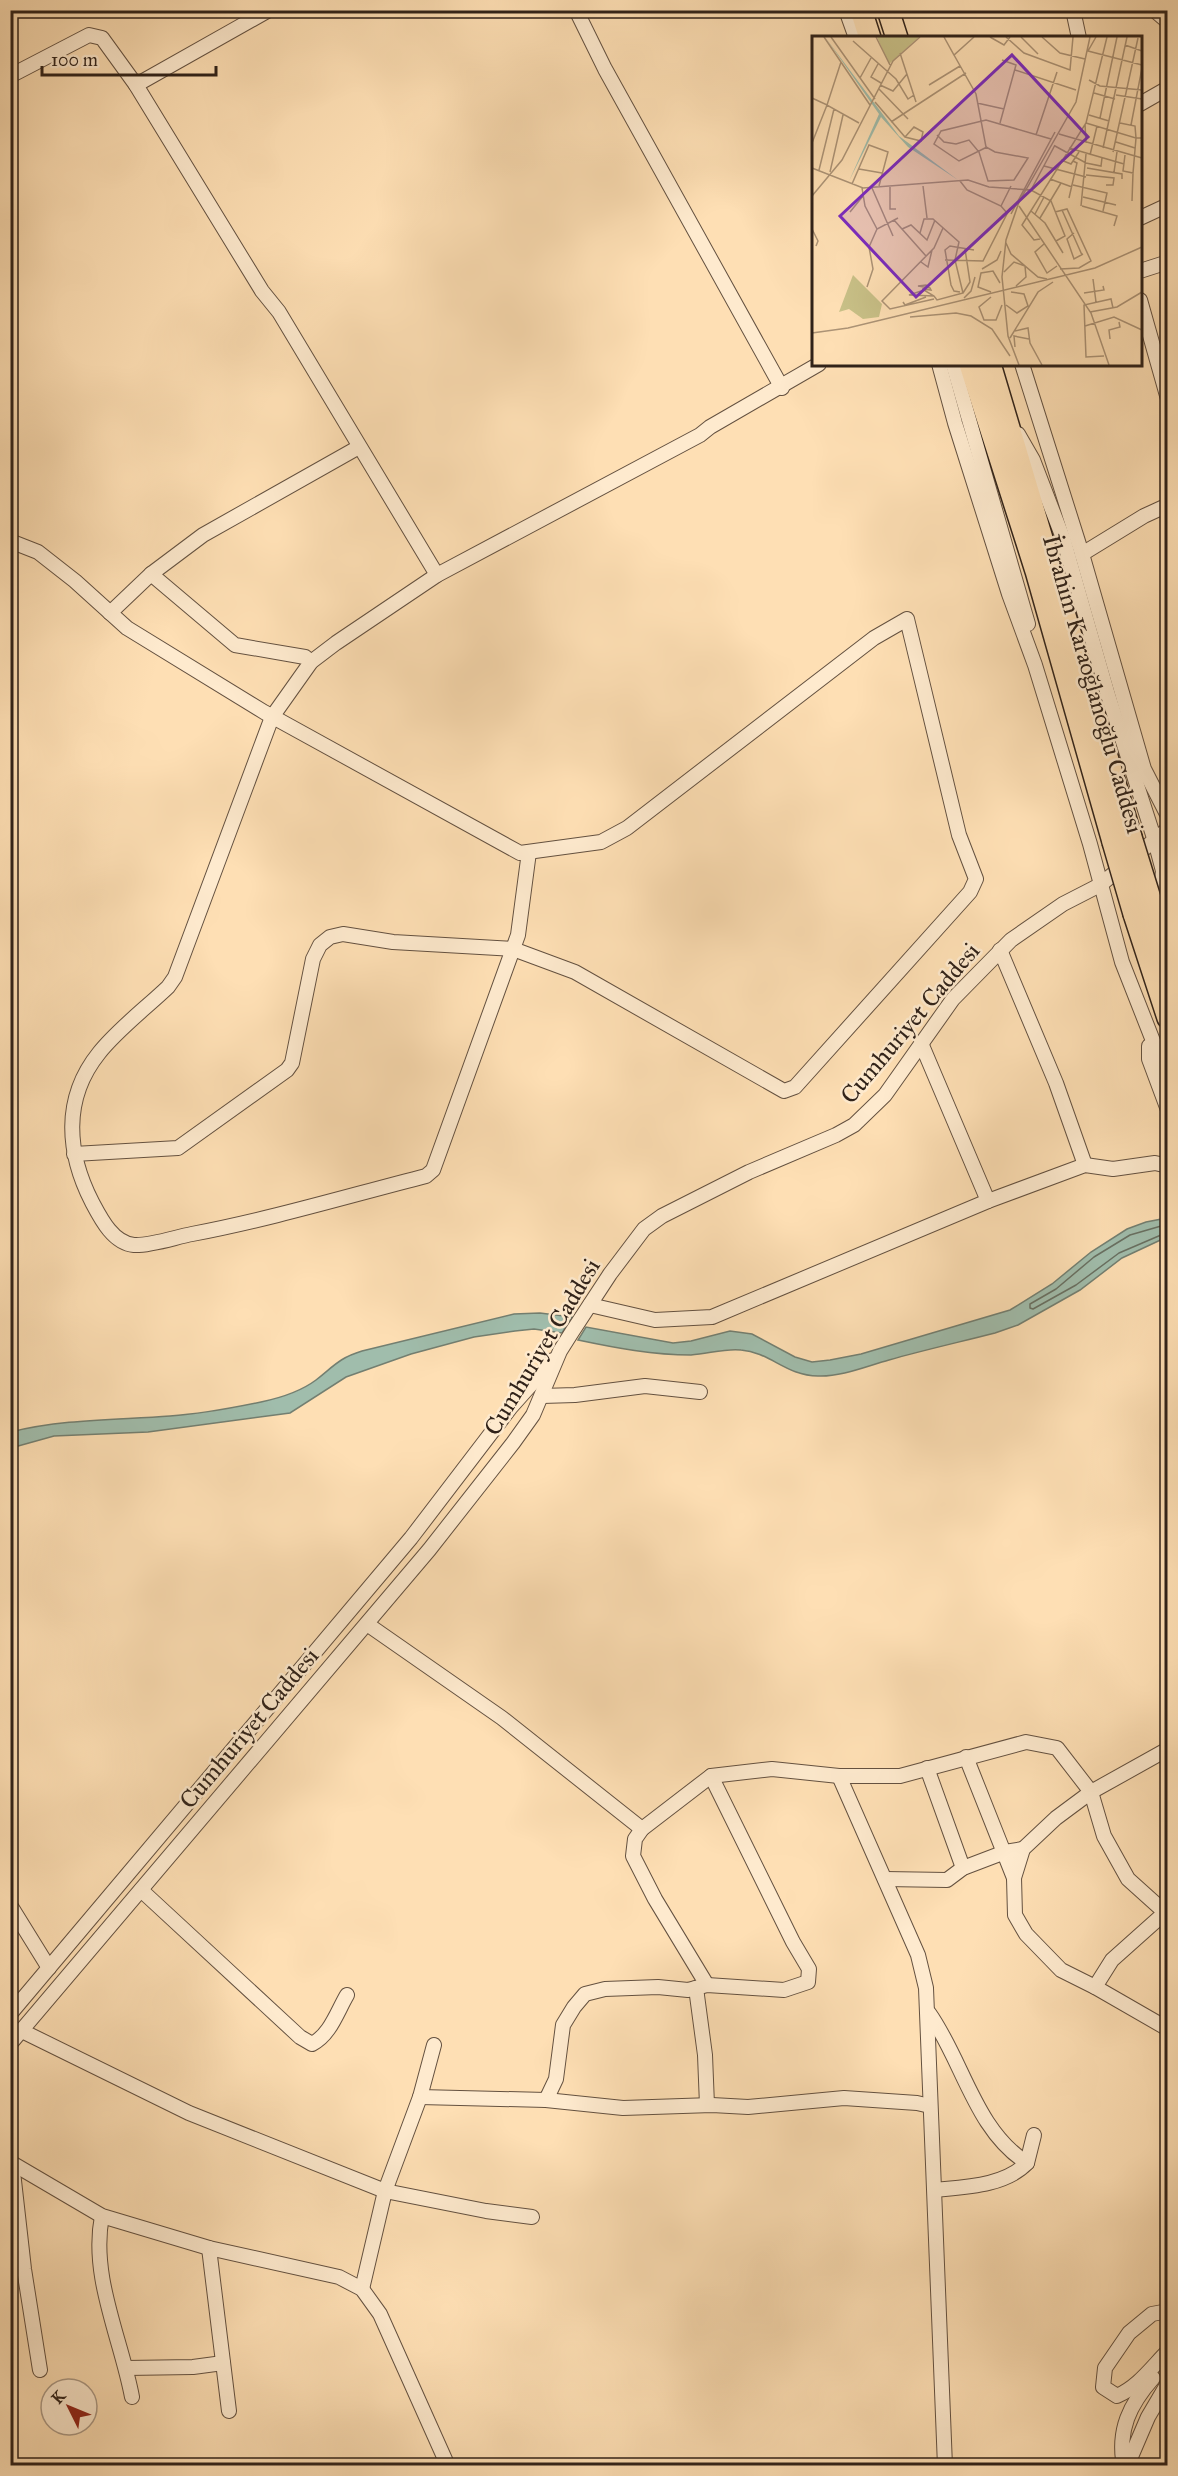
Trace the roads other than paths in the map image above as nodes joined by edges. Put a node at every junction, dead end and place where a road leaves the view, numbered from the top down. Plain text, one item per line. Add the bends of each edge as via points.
1 (270, 10) edge
2 (576, 10) edge
3 (846, 10) edge
4 (861, 10) edge
5 (888, 10) edge
6 (1073, 10) edge
7 (1154, 10) edge
8 (1167, 22) edge
9 (855, 36) edge
10 (869, 36) edge
11 (896, 36) edge
12 (1079, 36) edge
13 (10, 75) edge
14 (136, 85) junction
15 (1167, 88) edge
16 (1142, 103) edge
17 (1167, 205) edge
18 (1142, 217) edge
19 (1167, 262) edge
20 (1142, 270) edge
21 (1142, 306) edge
22 (816, 366) edge
23 (940, 366) edge
24 (953, 366) edge
25 (971, 366) edge
26 (991, 366) edge
27 (1023, 366) edge
28 (1165, 377) edge
29 (782, 388) junction
30 (1167, 399) edge
31 (1002, 406) junction
32 (359, 447) junction
33 (977, 470) junction
34 (1167, 505) edge
35 (10, 541) edge
36 (1082, 554) junction
37 (151, 574) junction
38 (437, 576) junction
39 (110, 613) junction
40 (311, 662) junction
41 (272, 717) junction
42 (1167, 816) edge
43 (1167, 829) edge
44 (1122, 840) junction
45 (1155, 841) junction
46 (529, 852) junction
47 (1165, 874) edge
48 (1100, 885) junction
49 (1151, 910) edge
50 (513, 949) junction
51 (1000, 950) junction
52 (1167, 957) edge
53 (1167, 1018) edge
54 (1149, 1034) junction
55 (921, 1043) junction
56 (1167, 1079) edge
57 (1167, 1110) edge
58 (74, 1154) junction
59 (1085, 1165) junction
60 (1167, 1166) edge
61 (988, 1201) junction
62 (590, 1305) junction
63 (560, 1351) junction
64 (700, 1392) dead end
65 (542, 1396) junction
66 (367, 1624) junction
67 (1165, 1755) edge
68 (966, 1757) junction
69 (927, 1768) junction
70 (711, 1776) junction
71 (839, 1776) junction
72 (1091, 1792) junction
73 (642, 1829) junction
74 (1023, 1849) junction
75 (1005, 1852) junction
76 (963, 1868) junction
77 (1014, 1878) junction
78 (885, 1879) junction
79 (141, 1890) junction
80 (10, 1905) edge
81 (1166, 1913) edge
82 (49, 1968) junction
83 (701, 1987) junction
84 (1095, 1987) junction
85 (346, 1995) dead end
86 (929, 2013) junction
87 (10, 2014) edge
88 (1167, 2030) edge
89 (22, 2031) junction
90 (10, 2044) edge
91 (434, 2045) dead end
92 (420, 2097) junction
93 (546, 2100) junction
94 (707, 2105) junction
95 (930, 2106) junction
96 (1034, 2135) dead end
97 (11, 2163) edge
98 (1027, 2163) junction
99 (935, 2190) junction
100 (385, 2191) junction
101 (102, 2216) junction
102 (532, 2217) dead end
103 (209, 2248) junction
104 (362, 2289) junction
105 (1167, 2311) edge
106 (1167, 2351) edge
107 (1167, 2361) edge
108 (224, 2363) junction
109 (126, 2368) junction
110 (40, 2370) dead end
111 (1167, 2384) edge
112 (132, 2397) dead end
113 (229, 2411) dead end
114 (448, 2466) edge
115 (945, 2466) edge
116 (1125, 2466) edge

1 - 14 street
2 - 29 street
3 - 9 street
4 - 10 highway
5 - 11 highway
6 - 12 street
7 - 8 street
13 - 14 street via 89,35 102,38
14 - 32 street
15 - 16 street
17 - 18 street
19 - 20 street
21 - 28 street
22 - 29 street
23 - 33 street
24 - 33 street
25 - 44 highway, İbrahim Karaoğlanoğlu Caddesi
26 - 31 highway, İbrahim Karaoğlanoğlu Caddesi
27 - 36 street
28 - 30 street
29 - 38 street
31 - 44 highway, İbrahim Karaoğlanoğlu Caddesi
31 - 45 street via 1033,460 1063,538
32 - 37 street via 203,535
32 - 38 street
33 - 48 street via 1026,612 1035,665
34 - 36 street
35 - 39 street via 38,552
36 - 42 street via 1144,769
37 - 39 street
37 - 40 street via 235,645 305,657
38 - 40 street
39 - 41 street via 127,628
40 - 41 street
41 - 46 street via 520,853
41 - 58 street via 175,976 99,1052 86,1073 77,1095 71,1130
43 - 45 street, Cumhuriyet Caddesi
44 - 49 highway, İbrahim Karaoğlanoğlu Caddesi, bridge
45 - 47 street
45 - 48 street, Cumhuriyet Caddesi
46 - 50 street
46 - 50 street via 601,842 627,828 874,638 907,620 959,835 976,879 970,892 795,1087 784,1091 575,972
47 - 49 street
48 - 51 street, Cumhuriyet Caddesi via 1027,926
48 - 54 street via 1122,962
49 - 52 highway, İbrahim Karaoğlanoğlu Caddesi
49 - 53 highway, İbrahim Karaoğlanoğlu Caddesi
50 - 58 street via 393,942 343,934 330,937 320,945 313,959 292,1063 287,1070 178,1148
50 - 58 street via 433,1170 426,1176 205,1232 135,1245 118,1241 99,1215 79,1176
51 - 55 street, Cumhuriyet Caddesi via 953,999
51 - 59 street via 1056,1083
54 - 56 street
54 - 57 street via 1149,1059
55 - 61 street
55 - 62 street, Cumhuriyet Caddesi via 885,1095 854,1125 653,1221
59 - 60 street via 1113,1169 1155,1163
59 - 61 street
61 - 62 street via 712,1317 655,1320
62 - 63 street, Cumhuriyet Caddesi
63 - 65 street, Cumhuriyet Caddesi
63 - 82 street via 411,1538
64 - 65 street via 645,1386
65 - 66 street, Cumhuriyet Caddesi via 513,1443
66 - 73 street via 510,1724
66 - 79 street, Cumhuriyet Caddesi
67 - 72 street
68 - 69 street
68 - 72 street via 1026,1742 1050,1746 1057,1748
68 - 75 street
69 - 71 street via 900,1776
69 - 76 street
70 - 71 street via 772,1769
70 - 73 street
70 - 83 street via 809,1969 808,1982 784,1990
71 - 78 street
72 - 74 street
72 - 81 street via 1104,1836 1128,1879
73 - 83 street via 635,1839 633,1856
74 - 75 street
74 - 77 street
75 - 76 street
75 - 77 street
76 - 78 street via 947,1880
77 - 84 street via 1015,1915 1026,1934 1061,1971
78 - 86 street via 918,1955
79 - 85 street via 312,2044 328,2030
79 - 89 street, Cumhuriyet Caddesi
80 - 82 street
81 - 84 street via 1112,1960
82 - 87 street
83 - 93 street via 605,1989 585,1994 563,2025 556,2079
83 - 94 street
84 - 88 street
86 - 95 street
86 - 98 street via 996,2136
89 - 90 street, Cumhuriyet Caddesi
89 - 100 street via 189,2113
91 - 92 street
92 - 93 street
92 - 100 street
93 - 94 street via 623,2108
94 - 95 street via 748,2107 837,2098
95 - 99 street
96 - 98 street
97 - 101 street
97 - 110 street
98 - 99 street via 1017,2174
99 - 115 street
100 - 102 street
100 - 104 street
101 - 103 street
101 - 109 street via 98,2237 107,2300
103 - 104 street via 339,2277
103 - 108 street
104 - 114 street via 380,2314
105 - 106 street via 1152,2314 1129,2333 1106,2368 1103,2387 1117,2396 1125,2392 1142,2380
107 - 116 street via 1126,2419 1120,2447
108 - 109 street
108 - 113 street
109 - 112 street
111 - 116 street

